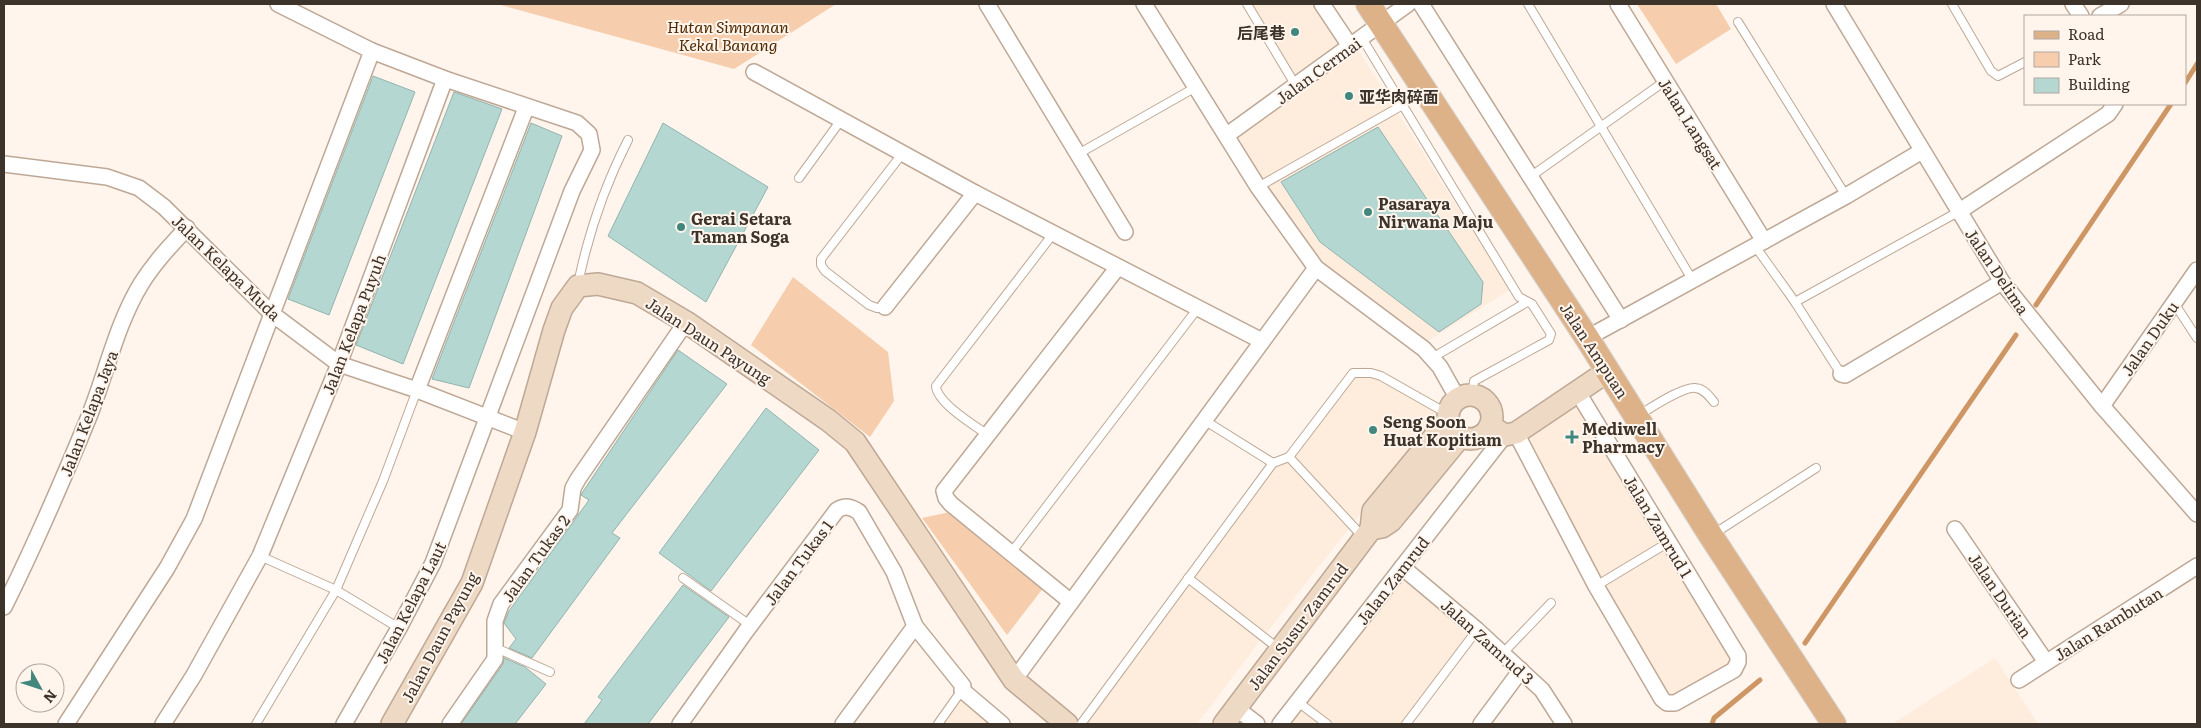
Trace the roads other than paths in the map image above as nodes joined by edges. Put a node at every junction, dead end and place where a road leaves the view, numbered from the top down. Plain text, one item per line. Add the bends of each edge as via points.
1 (278, 4) edge
2 (1144, 4) edge
3 (1246, 4) edge
4 (1322, 4) edge
5 (1408, 4) edge
6 (1421, 4) edge
7 (1528, 4) edge
8 (1618, 4) edge
9 (1834, 4) edge
10 (1952, 4) edge
11 (2073, 4) edge
12 (2121, 4) edge
13 (990, 5) edge
14 (1374, 13) edge
15 (2080, 15) edge
16 (2102, 15) edge
17 (1738, 22) dead end
18 (1356, 42) junction
19 (372, 51) junction
20 (2024, 63) edge
21 (754, 72) dead end
22 (445, 79) junction
23 (1665, 81) junction
24 (1196, 86) junction
25 (1296, 86) junction
26 (2114, 105) edge
27 (1401, 106) junction
28 (526, 108) junction
29 (841, 120) junction
30 (1601, 127) junction
31 (1226, 135) junction
32 (628, 140) dead end
33 (1922, 151) junction
34 (902, 154) junction
35 (1078, 154) junction
36 (4, 164) edge
37 (1530, 176) junction
38 (799, 178) dead end
39 (1258, 187) junction
40 (974, 193) junction
41 (1846, 196) junction
42 (1958, 212) junction
43 (187, 228) junction
44 (1125, 232) dead end
45 (1053, 234) junction
46 (1760, 243) junction
47 (1118, 267) junction
48 (1316, 268) junction
49 (2197, 270) edge
50 (1693, 281) junction
51 (2002, 282) junction
52 (578, 286) junction
53 (1527, 302) junction
54 (1795, 302) junction
55 (2174, 303) junction
56 (885, 307) joint
57 (1198, 308) junction
58 (271, 313) junction
59 (1621, 320) junction
60 (686, 322) junction
61 (1587, 338) junction
62 (2197, 338) edge
63 (1262, 341) junction
64 (1432, 358) junction
65 (338, 364) junction
66 (1608, 371) junction
67 (1841, 374) joint
68 (417, 390) junction
69 (1577, 391) junction
70 (1714, 402) dead end
71 (2102, 406) junction
72 (1457, 407) junction
73 (1637, 416) junction
74 (488, 419) junction
75 (1204, 420) junction
76 (1503, 431) junction
77 (525, 432) junction
78 (988, 435) junction
79 (1460, 437) junction
80 (1289, 457) junction
81 (1273, 463) junction
82 (1816, 468) dead end
83 (2197, 514) edge
84 (1955, 529) dead end
85 (1367, 533) junction
86 (1711, 536) junction
87 (1668, 542) junction
88 (1012, 553) junction
89 (260, 556) junction
90 (2197, 566) edge
91 (1402, 567) junction
92 (683, 578) dead end
93 (1188, 578) junction
94 (1596, 586) junction
95 (336, 590) junction
96 (1071, 602) junction
97 (1551, 603) dead end
98 (4, 607) edge
99 (750, 625) junction
100 (915, 626) junction
101 (399, 628) junction
102 (1477, 630) junction
103 (496, 648) junction
104 (1279, 649) junction
105 (1503, 653) junction
106 (2046, 662) junction
107 (1521, 670) junction
108 (550, 672) dead end
109 (1014, 680) junction
110 (2019, 680) dead end
111 (962, 690) junction
112 (1298, 702) junction
113 (1230, 716) edge
114 (66, 724) edge
115 (163, 724) edge
116 (256, 724) edge
117 (344, 724) edge
118 (392, 724) edge
119 (450, 724) edge
120 (680, 724) edge
121 (843, 724) edge
122 (938, 724) edge
123 (1002, 724) edge
124 (1067, 724) edge
125 (1081, 724) edge
126 (1257, 724) edge
127 (1280, 724) edge
128 (1327, 724) edge
129 (1406, 724) edge
130 (1481, 724) edge
131 (1564, 724) edge
132 (1834, 724) edge

1 - 19 street
2 - 24 street
3 - 25 lane
4 - 18 street
5 - 14 street, Jalan Cermai
6 - 37 street
7 - 30 lane
8 - 23 street, Jalan Langsat
9 - 33 street, Jalan Delima
10 - 20 lane via 1991,71 1998,76
11 - 15 street
12 - 16 street
13 - 35 street
14 - 18 street, Jalan Cermai
14 - 61 main road, Jalan Ampuan
17 - 41 lane
18 - 25 street, Jalan Cermai
18 - 27 lane
19 - 22 street
19 - 58 street
21 - 29 street
22 - 28 street, Jalan Kelapa Laut
22 - 65 street, Jalan Kelapa Puyuh
23 - 30 lane
23 - 46 street, Jalan Langsat
24 - 31 street
24 - 35 lane
25 - 31 street, Jalan Cermai
26 - 42 street via 2108,114
27 - 39 lane
27 - 53 lane via 1519,297
28 - 68 street
28 - 74 street, Jalan Kelapa Laut via 577,123 590,134 592,150 572,192
29 - 34 street
29 - 38 lane
30 - 37 lane
30 - 50 lane
31 - 39 street
32 - 52 lane via 595,223
33 - 41 street
33 - 42 street, Jalan Delima
34 - 40 street
34 - 56 lane via 822,259 821,265 862,300 877,308
35 - 44 street
36 - 43 street, Jalan Kelapa Muda via 107,177 139,188
37 - 59 street
39 - 48 street
40 - 45 street
40 - 56 street
41 - 46 street
42 - 51 street, Jalan Delima
42 - 54 lane
43 - 58 street, Jalan Kelapa Muda
43 - 98 street, Jalan Kelapa Jaya via 156,262 140,286 109,356 89,416 49,512
45 - 47 street
45 - 78 lane via 936,386 938,396 945,403
46 - 50 street
46 - 54 lane
47 - 57 street
47 - 78 street
48 - 63 street
48 - 64 street via 1411,338
49 - 55 street, Jalan Duku
50 - 59 street
51 - 67 street via 1845,375
51 - 71 street, Jalan Delima
52 - 60 street, Jalan Daun Payung via 598,284 637,293
52 - 77 street, Jalan Daun Payung via 562,308 554,330
53 - 64 lane
53 - 72 lane via 1532,304 1551,337 1474,381
54 - 67 lane
55 - 62 lane
55 - 71 street, Jalan Duku
57 - 63 street
57 - 88 lane
58 - 65 street, Jalan Kelapa Muda
58 - 114 street via 194,519 167,568
59 - 61 street
60 - 103 street, Jalan Tukas 2 via 578,479 570,510 501,604 495,621
60 - 109 street, Jalan Daun Payung via 855,442
61 - 66 main road, Jalan Ampuan
63 - 75 street
64 - 72 street
65 - 68 street, Jalan Kelapa Muda
65 - 89 street, Jalan Kelapa Puyuh
66 - 69 street, Jalan Zamrud
66 - 73 main road, Jalan Ampuan
68 - 74 street, Jalan Kelapa Muda
68 - 95 lane via 383,481
69 - 76 street, Jalan Zamrud
69 - 87 street, Jalan Zamrud 1
70 - 73 lane via 1694,387
71 - 83 street, Jalan Delima
72 - 76 street via 1478,397 1489,406 1492,419
72 - 79 street via 1454,433
72 - 80 lane via 1381,376 1362,371 1353,373
72 - 85 street via 1373,511
73 - 86 main road, Jalan Ampuan
74 - 77 street, Jalan Kelapa Muda
74 - 101 street, Jalan Kelapa Laut via 433,563
75 - 81 lane
75 - 96 street
76 - 79 street via 1485,433 1469,440
76 - 91 street, Jalan Zamrud
76 - 94 street
77 - 118 street, Jalan Daun Payung via 472,582
78 - 88 street via 944,491 946,498
79 - 85 street via 1391,521
80 - 81 lane
80 - 85 lane
81 - 93 lane
82 - 86 lane
84 - 106 street, Jalan Durian
85 - 104 street, Jalan Susur Zamrud
86 - 132 main road, Jalan Ampuan
87 - 94 lane
87 - 94 street, Jalan Zamrud 1 via 1738,656 1734,670 1675,703 1667,704
88 - 96 street
89 - 95 lane
89 - 115 street, Jalan Kelapa Puyuh
90 - 106 street, Jalan Rambutan
91 - 102 street, Jalan Zamrud 3
91 - 112 street, Jalan Zamrud
92 - 99 lane
93 - 104 lane
93 - 125 lane
95 - 101 lane
95 - 116 lane
96 - 109 street
97 - 105 lane
99 - 100 street, Jalan Tukas 1 via 837,510 843,507 859,512 894,572
99 - 120 street, Jalan Tukas 1
100 - 111 street, Jalan Tukas 1 via 963,686
100 - 121 street
101 - 117 street, Jalan Kelapa Laut
102 - 105 street, Jalan Zamrud 3
102 - 129 lane
103 - 108 lane
103 - 119 street, Jalan Tukas 2 via 492,666
104 - 113 street, Jalan Susur Zamrud
105 - 107 street, Jalan Zamrud 3
106 - 110 street, Jalan Rambutan
107 - 130 street
107 - 131 street, Jalan Zamrud 3 via 1542,690
109 - 124 street, Jalan Daun Payung
111 - 122 lane
111 - 123 street, Jalan Tukas 1
112 - 127 street, Jalan Zamrud
112 - 128 lane
113 - 126 street

